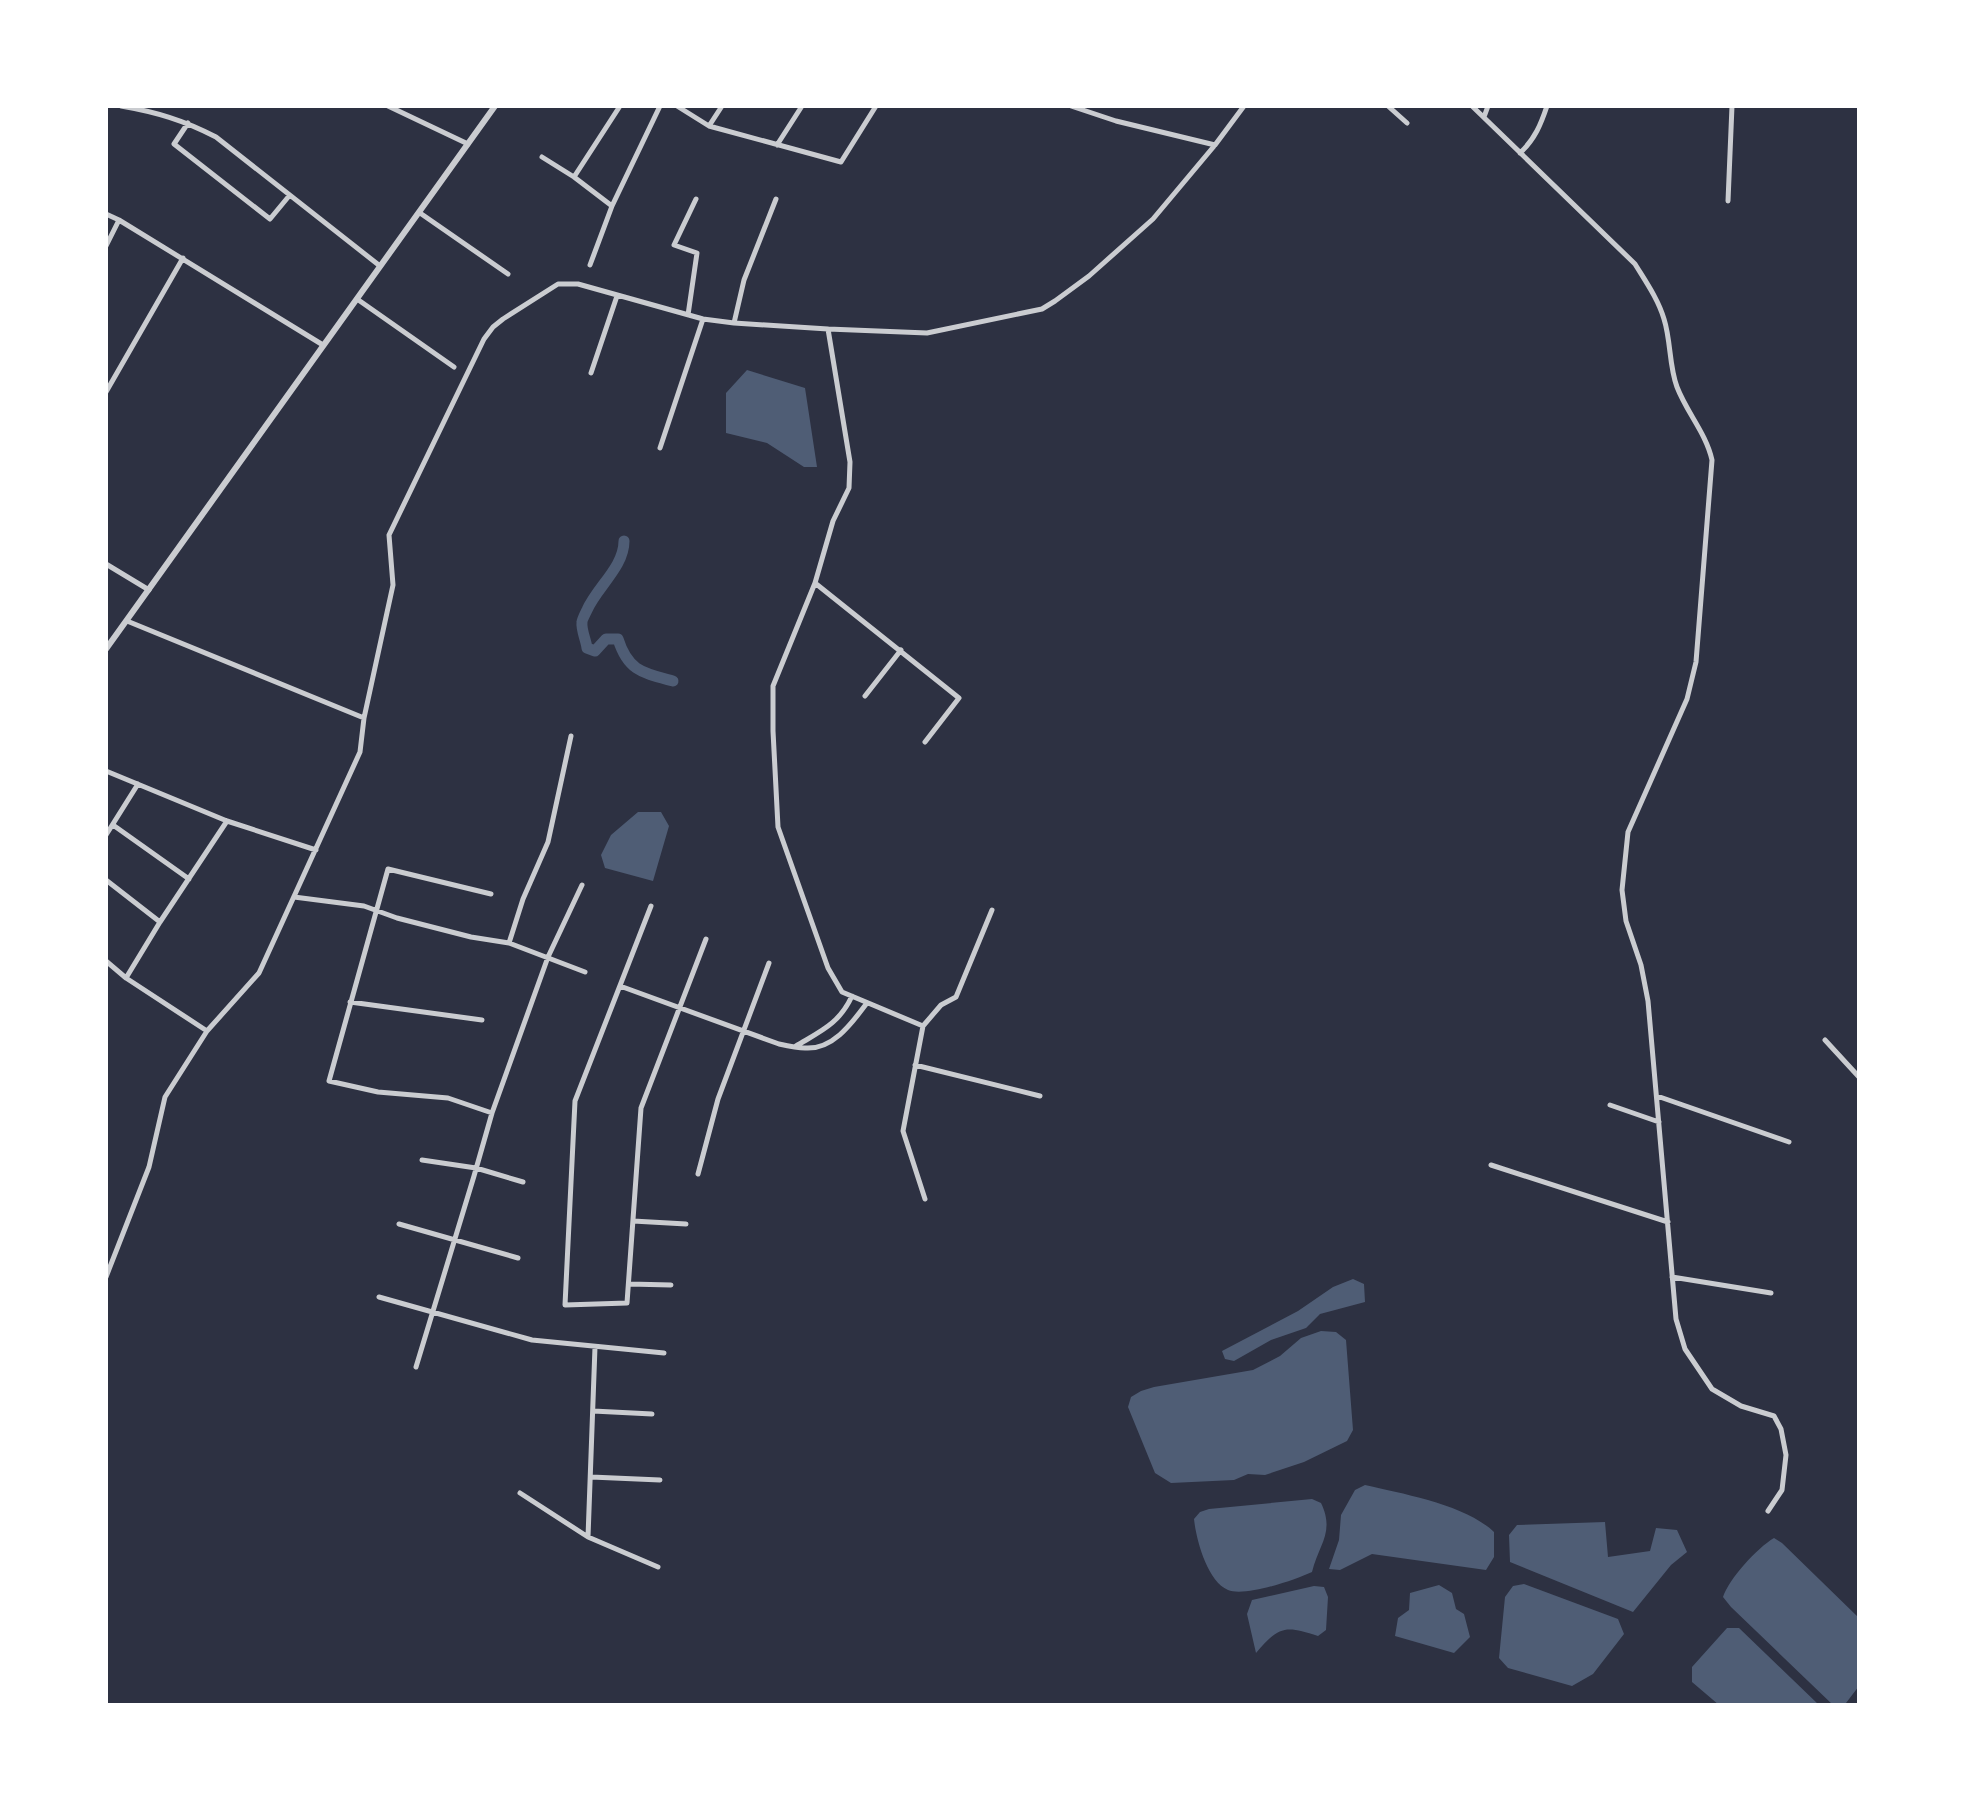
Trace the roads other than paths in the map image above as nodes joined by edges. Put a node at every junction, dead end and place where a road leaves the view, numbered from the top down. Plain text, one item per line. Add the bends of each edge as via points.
1 (121, 106) edge
2 (388, 106) edge
3 (495, 106) edge
4 (620, 106) edge
5 (660, 106) edge
6 (677, 106) edge
7 (722, 106) edge
8 (802, 106) edge
9 (876, 106) edge
10 (1071, 106) edge
11 (1244, 106) edge
12 (1388, 106) edge
13 (1472, 106) edge
14 (1488, 106) edge
15 (1547, 106) edge
16 (1732, 106) edge
17 (134, 107) edge
18 (1484, 117) junction
19 (188, 123) junction
20 (1407, 123) dead end
21 (709, 126) junction
22 (468, 144) junction
23 (777, 145) junction
24 (1215, 145) junction
25 (1520, 153) junction
26 (542, 157) dead end
27 (574, 177) junction
28 (289, 196) junction
29 (696, 199) dead end
30 (776, 199) dead end
31 (1728, 201) dead end
32 (612, 206) junction
33 (420, 213) junction
34 (106, 214) edge
35 (119, 220) junction
36 (106, 246) edge
37 (183, 258) junction
38 (590, 265) dead end
39 (380, 266) junction
40 (508, 274) dead end
41 (617, 296) junction
42 (357, 299) junction
43 (688, 315) junction
44 (703, 319) junction
45 (734, 323) junction
46 (828, 329) junction
47 (323, 345) junction
48 (454, 367) dead end
49 (591, 373) dead end
50 (106, 392) edge
51 (660, 448) dead end
52 (106, 564) edge
53 (815, 583) junction
54 (150, 591) junction
55 (127, 621) junction
56 (108, 641) edge
57 (106, 649) edge
58 (901, 650) junction
59 (865, 696) dead end
60 (364, 718) junction
61 (571, 736) dead end
62 (925, 742) dead end
63 (106, 771) edge
64 (138, 784) junction
65 (227, 821) junction
66 (113, 825) junction
67 (106, 835) edge
68 (316, 850) junction
69 (189, 879) junction
70 (106, 880) edge
71 (582, 885) dead end
72 (491, 894) dead end
73 (294, 897) junction
74 (651, 906) dead end
75 (992, 910) dead end
76 (377, 911) junction
77 (160, 922) junction
78 (706, 939) dead end
79 (509, 943) junction
80 (548, 957) junction
81 (106, 961) edge
82 (769, 963) dead end
83 (585, 972) dead end
84 (126, 978) junction
85 (620, 986) junction
86 (852, 996) junction
87 (350, 1002) junction
88 (867, 1003) junction
89 (680, 1008) junction
90 (482, 1020) dead end
91 (923, 1026) junction
92 (207, 1031) junction
93 (743, 1031) junction
94 (1825, 1040) dead end
95 (795, 1047) junction
96 (915, 1065) junction
97 (1859, 1077) edge
98 (1040, 1096) dead end
99 (1657, 1096) junction
100 (1610, 1105) dead end
101 (492, 1113) junction
102 (1659, 1122) junction
103 (1789, 1142) dead end
104 (422, 1160) dead end
105 (1491, 1165) dead end
106 (476, 1168) junction
107 (698, 1174) dead end
108 (523, 1182) dead end
109 (925, 1199) dead end
110 (633, 1221) junction
111 (1668, 1222) junction
112 (399, 1224) dead end
113 (686, 1224) dead end
114 (455, 1240) junction
115 (518, 1258) dead end
116 (106, 1277) edge
117 (1672, 1277) junction
118 (629, 1284) junction
119 (671, 1285) dead end
120 (1771, 1293) dead end
121 (379, 1297) dead end
122 (433, 1311) junction
123 (595, 1347) junction
124 (664, 1353) dead end
125 (416, 1367) dead end
126 (593, 1411) junction
127 (652, 1414) dead end
128 (591, 1477) junction
129 (660, 1480) dead end
130 (520, 1493) dead end
131 (1768, 1511) dead end
132 (588, 1537) junction
133 (658, 1567) dead end

1 - 17 street
2 - 22 street
3 - 22 street
4 - 27 street
5 - 32 street
6 - 21 street
7 - 21 street
8 - 23 street
9 - 23 street via 841,162
10 - 24 street
11 - 24 street
12 - 20 street
13 - 18 street
14 - 18 street
15 - 25 street via 1531,143
16 - 31 street
17 - 19 street
18 - 25 street
19 - 28 street via 216,137
19 - 28 street via 174,144 270,219
21 - 23 street
22 - 33 street
24 - 46 street via 1153,219 1042,309 927,333
25 - 99 street via 1635,264 1655,295 1675,383 1712,460 1696,662 1687,699 1628,832 1622,890 1648,1001
26 - 27 street
27 - 32 street
28 - 39 street
29 - 43 street via 674,245 697,253
30 - 45 street via 744,280
32 - 38 street
33 - 39 street
33 - 40 street
34 - 35 street
35 - 36 street
35 - 37 street
37 - 47 street
37 - 50 street
39 - 42 street
41 - 43 street
41 - 49 street
41 - 60 street via 558,284 503,319 484,339 389,535 393,585
42 - 47 street
42 - 48 street
43 - 44 street
44 - 45 street
44 - 51 street
45 - 46 street
46 - 53 street via 850,462 849,488
47 - 54 street
52 - 54 street
53 - 58 street
53 - 86 street via 773,686 778,827 828,968 842,992
54 - 55 street
55 - 56 street
55 - 60 street
56 - 57 street
58 - 59 street
58 - 62 street via 959,698
60 - 68 street via 360,752
61 - 79 street via 548,842
63 - 64 street
64 - 65 street
64 - 66 street
65 - 68 street
65 - 69 street
66 - 67 street
66 - 69 street
68 - 73 street
69 - 77 street
70 - 77 street
71 - 80 street
72 - 76 street via 388,869
73 - 76 street
73 - 92 street via 259,973
74 - 85 street
75 - 91 street via 956,997
76 - 79 street
76 - 87 street
77 - 84 street
78 - 89 street
79 - 80 street
80 - 83 street
80 - 101 street
81 - 84 street
82 - 93 street
84 - 92 street
85 - 89 street
85 - 118 street via 575,1101 565,1305 627,1303
86 - 88 street
86 - 95 street via 845,1013
87 - 90 street
87 - 101 street via 329,1081 448,1098
88 - 91 street
88 - 95 street via 852,1024 822,1046
89 - 93 street
89 - 110 street via 641,1108
91 - 96 street
92 - 116 street via 165,1097 149,1167
93 - 95 street
93 - 107 street
94 - 97 street
96 - 98 street
96 - 109 street via 903,1131
99 - 102 street
99 - 103 street
100 - 102 street
101 - 106 street
102 - 111 street
104 - 106 street
105 - 111 street
106 - 108 street
106 - 114 street
110 - 113 street
110 - 118 street
111 - 117 street
112 - 114 street
114 - 115 street
114 - 122 street
117 - 120 street
117 - 131 street via 1685,1349 1712,1389 1741,1406 1774,1416 1781,1429 1786,1455 1782,1490
118 - 119 street
121 - 122 street
122 - 123 street via 532,1340
122 - 125 street
123 - 124 street
123 - 126 street
126 - 127 street
126 - 128 street
128 - 129 street
128 - 132 street
130 - 132 street
132 - 133 street

